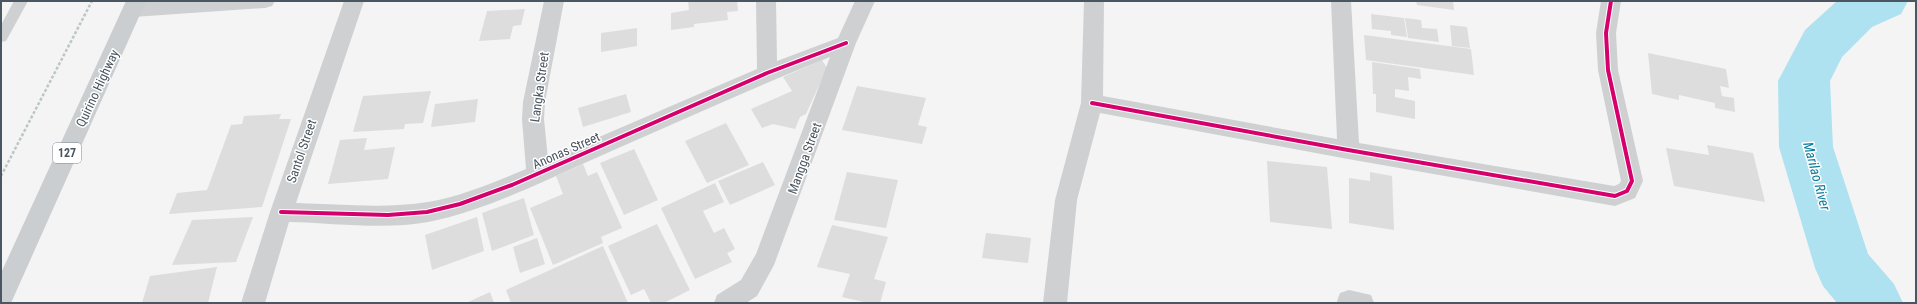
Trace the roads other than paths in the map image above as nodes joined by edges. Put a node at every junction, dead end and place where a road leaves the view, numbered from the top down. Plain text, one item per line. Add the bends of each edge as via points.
1 (21, 1) edge
2 (265, 1) edge
3 (354, 1) edge
4 (554, 1) edge
5 (766, 1) edge
6 (865, 1) edge
7 (1094, 1) edge
8 (1341, 1) edge
9 (1611, 1) edge
10 (134, 4) edge
11 (1, 37) edge
12 (846, 43) junction
13 (767, 73) junction
14 (1092, 103) junction
15 (1348, 150) junction
16 (538, 173) junction
17 (281, 212) junction
18 (1, 298) edge
19 (253, 303) edge
20 (726, 303) edge
21 (1055, 303) edge

1 - 11 lane
2 - 10 street
3 - 17 street, Santol Street
4 - 16 street, Langka Street via 534,102
5 - 13 street
6 - 12 street, Mangga Street
7 - 14 street
8 - 15 street
9 - 15 street via 1606,33 1608,70 1632,181 1627,192 1615,196 1600,194
10 - 18 main road, Quirino Highway / 127
12 - 13 street, Anonas Street
12 - 20 street, Mangga Street via 766,258 749,288
13 - 16 street, Anonas Street
14 - 15 street
14 - 21 street via 1066,200
16 - 17 street, Anonas Street via 491,194 427,212 388,215
17 - 19 street, Santol Street

